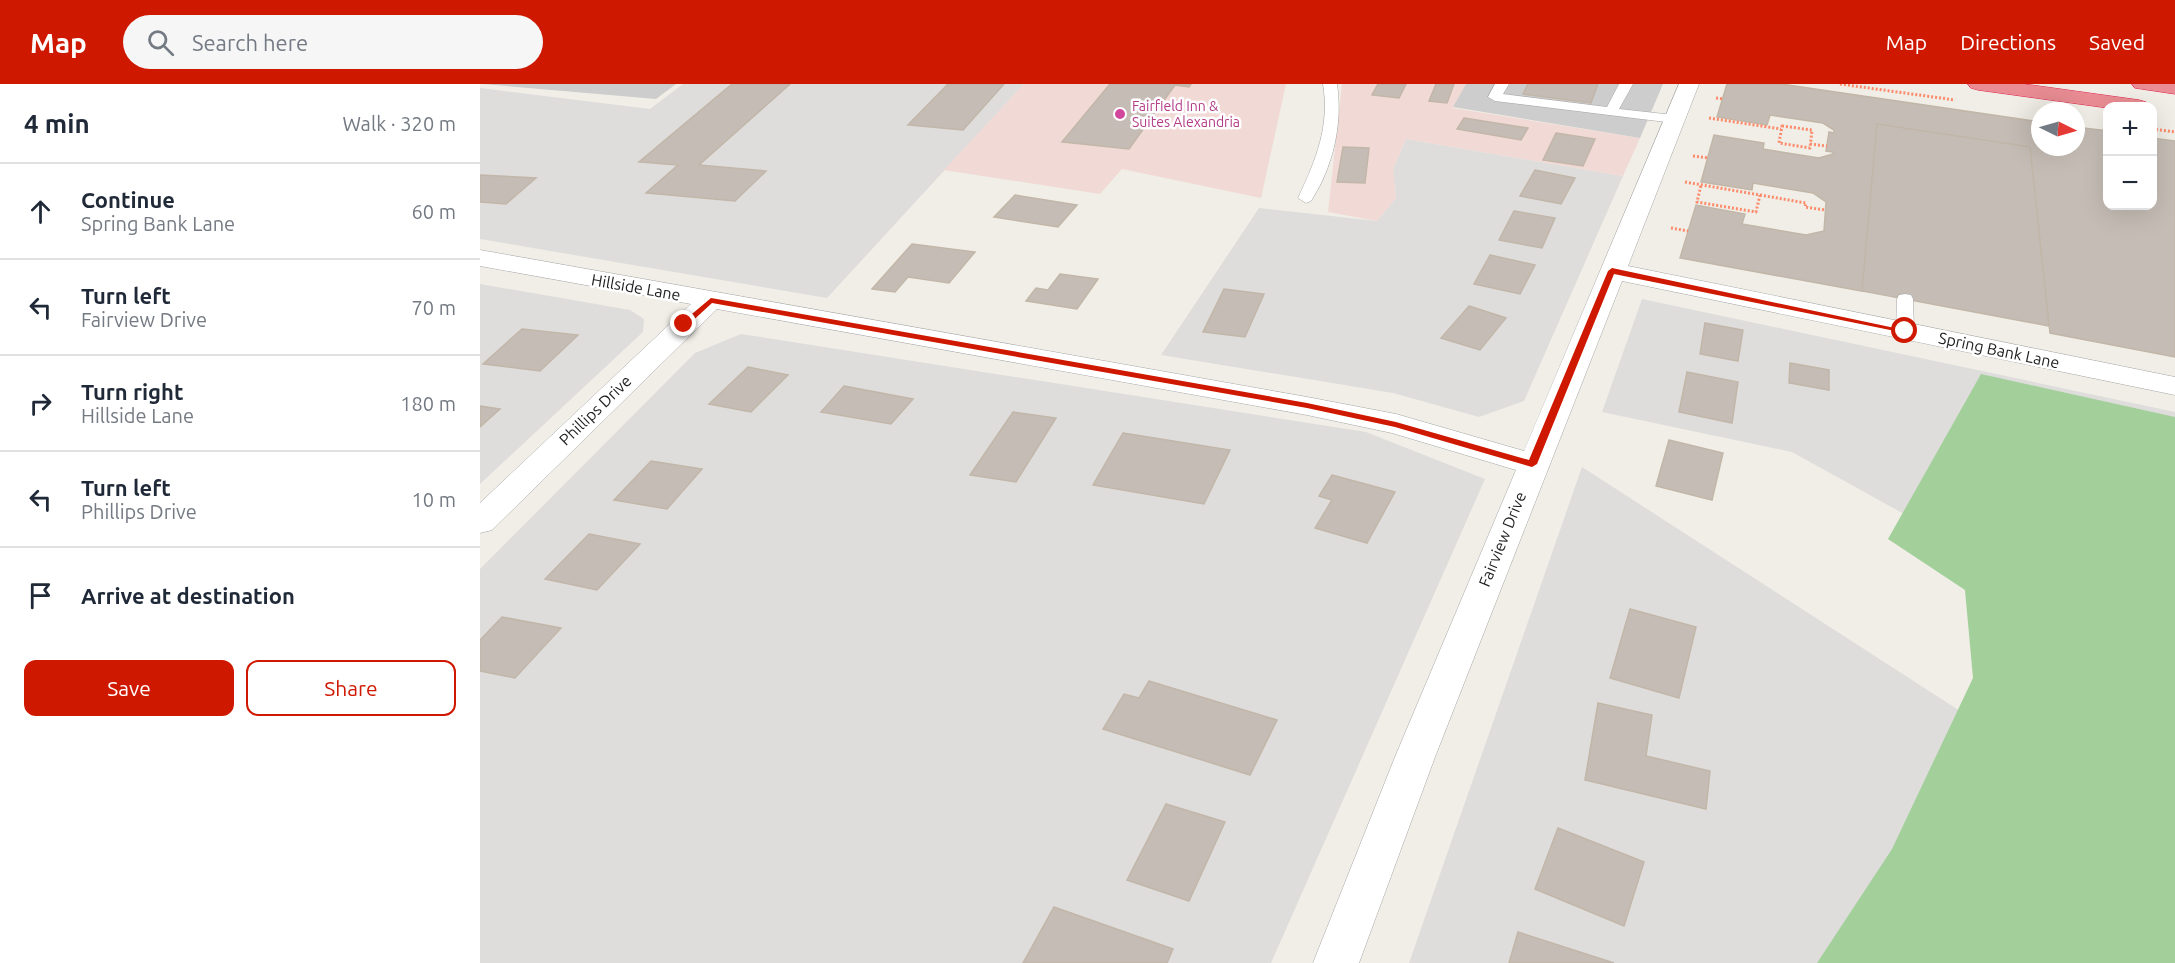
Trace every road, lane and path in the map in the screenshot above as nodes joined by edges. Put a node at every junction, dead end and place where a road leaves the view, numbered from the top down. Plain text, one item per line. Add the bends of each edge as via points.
1 (1330, 84) edge
2 (1502, 84) edge
3 (1626, 84) edge
4 (1840, 84) edge
5 (1977, 84) edge
6 (2142, 84) edge
7 (2012, 86) edge
8 (2175, 88) edge
9 (1702, 91) edge
10 (1723, 99) dead end
11 (1958, 101) dead end
12 (2114, 102) edge
13 (1611, 112) junction
14 (1674, 118) junction
15 (1709, 118) dead end
16 (1781, 129) junction
17 (2157, 130) edge
18 (2174, 132) edge
19 (2172, 138) dead end
20 (1810, 144) junction
21 (1827, 146) dead end
22 (1693, 156) dead end
23 (1708, 158) dead end
24 (1685, 182) dead end
25 (1701, 185) junction
26 (1760, 195) junction
27 (1306, 198) dead end
28 (1825, 210) dead end
29 (1671, 228) dead end
30 (1688, 231) dead end
31 (480, 258) edge
32 (1612, 271) junction
33 (1905, 299) dead end
34 (711, 300) junction
35 (1905, 331) junction
36 (2175, 386) edge
37 (1532, 464) junction
38 (480, 522) edge
39 (1336, 963) edge

1 - 27 lane via 1334,99 1329,146
2 - 13 lane via 1495,97
3 - 13 lane
4 - 11 path
5 - 7 highway
6 - 8 highway
7 - 12 highway
9 - 10 path
9 - 14 street, Fairview Drive
13 - 14 lane
14 - 32 street, Fairview Drive
15 - 16 path
16 - 20 path via 1782,126 1812,130
16 - 20 path via 1779,143 1810,148
17 - 18 path
18 - 19 path
20 - 21 path
22 - 23 path
24 - 25 path
25 - 26 path
25 - 26 path via 1697,202 1756,212
26 - 28 path
29 - 30 path
31 - 34 street, Hillside Lane
32 - 35 street, Spring Bank Lane
32 - 37 street, Fairview Drive
33 - 35 lane
34 - 37 street, Hillside Lane via 1307,406 1396,424
34 - 38 street, Phillips Drive
35 - 36 street, Spring Bank Lane
37 - 39 street, Fairview Drive

